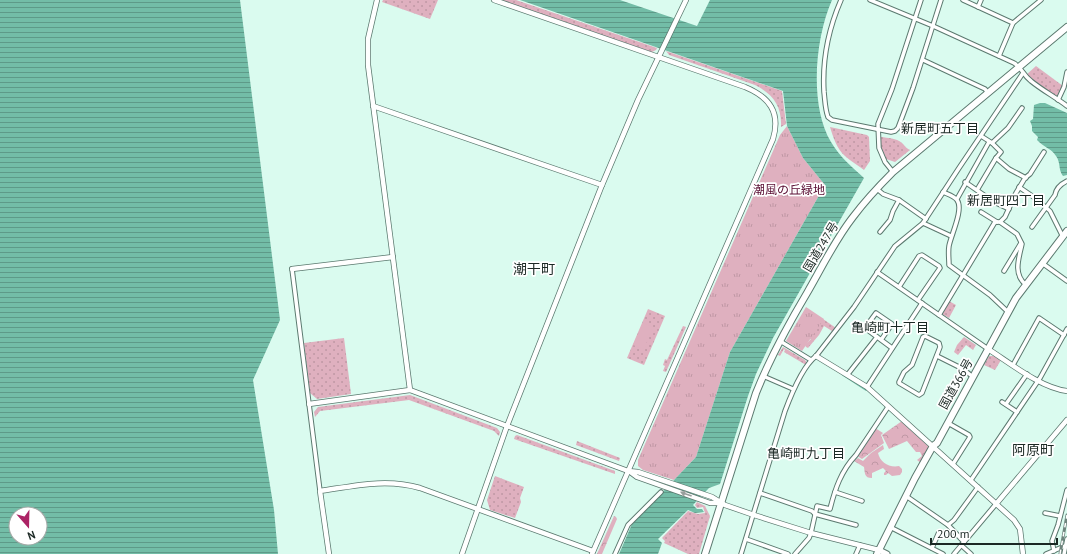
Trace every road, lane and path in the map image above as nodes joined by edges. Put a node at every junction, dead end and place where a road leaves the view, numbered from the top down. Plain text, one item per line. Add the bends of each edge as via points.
1 (377, 0) edge
2 (494, 0) edge
3 (686, 0) edge
4 (841, 0) edge
5 (870, 0) edge
6 (921, 0) edge
7 (941, 0) edge
8 (964, 0) edge
9 (980, 0) edge
10 (1041, 0) edge
11 (879, 2) edge
12 (978, 7) junction
13 (915, 18) junction
14 (1014, 23) junction
15 (933, 26) junction
16 (1066, 30) edge
17 (999, 56) junction
18 (658, 57) junction
19 (922, 60) junction
20 (1020, 66) junction
21 (1067, 72) edge
22 (1023, 73) junction
23 (988, 93) junction
24 (1058, 100) junction
25 (373, 106) junction
26 (1067, 106) edge
27 (1022, 108) dead end
28 (878, 130) junction
29 (981, 136) junction
30 (991, 142) junction
31 (1044, 152) dead end
32 (996, 158) junction
33 (893, 172) junction
34 (1026, 178) junction
35 (1067, 181) edge
36 (965, 182) junction
37 (602, 185) junction
38 (1019, 187) junction
39 (877, 189) junction
40 (977, 190) junction
41 (943, 192) junction
42 (957, 199) junction
43 (899, 200) junction
44 (1046, 206) junction
45 (1009, 209) junction
46 (981, 212) dead end
47 (926, 219) junction
48 (923, 222) junction
49 (999, 222) junction
50 (1032, 227) dead end
51 (880, 232) dead end
52 (1065, 234) edge
53 (951, 236) junction
54 (1021, 243) junction
55 (393, 257) junction
56 (1042, 263) junction
57 (292, 269) joint
58 (1004, 271) dead end
59 (877, 272) junction
60 (962, 276) junction
61 (1067, 281) edge
62 (1025, 284) junction
63 (898, 287) junction
64 (918, 300) junction
65 (922, 303) junction
66 (1008, 312) junction
67 (939, 315) junction
68 (1067, 329) edge
69 (1064, 335) junction
70 (877, 337) junction
71 (881, 340) junction
72 (779, 341) junction
73 (892, 348) junction
74 (988, 349) junction
75 (816, 356) junction
76 (937, 356) junction
77 (811, 360) junction
78 (1013, 365) junction
79 (848, 374) junction
80 (1027, 374) junction
81 (762, 376) junction
82 (973, 377) junction
83 (1038, 381) junction
84 (868, 388) junction
85 (410, 390) junction
86 (794, 390) junction
87 (1067, 391) edge
88 (1002, 402) dead end
89 (309, 404) junction
90 (1006, 404) junction
91 (888, 407) junction
92 (1017, 412) junction
93 (1067, 420) edge
94 (948, 423) junction
95 (507, 426) junction
96 (933, 446) junction
97 (952, 464) junction
98 (628, 471) junction
99 (971, 480) junction
100 (978, 488) junction
101 (1067, 490) edge
102 (320, 491) junction
103 (661, 492) dead end
104 (760, 492) junction
105 (835, 492) junction
106 (906, 496) junction
107 (862, 501) dead end
108 (721, 503) junction
109 (996, 504) junction
110 (478, 509) junction
111 (1045, 513) dead end
112 (815, 514) junction
113 (754, 515) junction
114 (1060, 516) junction
115 (856, 525) dead end
116 (948, 525) junction
117 (890, 527) junction
118 (939, 532) dead end
119 (811, 533) junction
120 (746, 539) junction
121 (1067, 539) edge
122 (963, 543) junction
123 (860, 546) junction
124 (1066, 546) edge
125 (932, 548) junction
126 (1054, 550) junction
127 (592, 552) edge
128 (878, 552) edge
129 (329, 554) edge
130 (462, 554) edge
131 (615, 554) edge
132 (705, 554) edge
133 (741, 554) edge
134 (788, 554) edge
135 (795, 554) edge
136 (856, 554) edge
137 (887, 554) edge
138 (943, 554) edge
139 (954, 554) edge
140 (971, 554) edge
141 (1023, 554) edge
142 (1046, 554) edge
143 (1064, 554) edge

1 - 25 street via 367,52
2 - 18 street
3 - 18 street
4 - 28 street via 826,45 823,77 826,112 832,120
5 - 11 street
6 - 13 street
7 - 15 street
8 - 12 street
9 - 12 street
10 - 14 street
11 - 13 street
12 - 14 street
13 - 15 street
13 - 28 street
14 - 17 street
15 - 17 street
15 - 19 street
16 - 20 highway, 国道247号
17 - 20 street
18 - 37 street
18 - 98 street via 758,92 774,113 775,126 773,139
19 - 23 street via 985,89
19 - 28 street via 898,128 891,132
20 - 22 street
20 - 23 highway, 国道247号
21 - 24 street
22 - 24 street
22 - 29 street
23 - 33 highway, 国道247号
24 - 26 street
25 - 37 street
25 - 55 street
27 - 30 street via 1008,128
28 - 33 street via 882,157
29 - 30 street
29 - 41 street
30 - 32 street via 1001,152
30 - 36 street
31 - 34 street
32 - 34 street
32 - 40 street
33 - 39 highway, 国道247号
34 - 38 street
35 - 44 street via 1055,191 1055,195
36 - 40 street
36 - 42 street
37 - 95 street
38 - 44 street
38 - 45 street
39 - 43 street
39 - 72 highway, 国道247号 via 840,236
40 - 45 street
41 - 42 street
41 - 47 street
42 - 53 street via 959,205 956,227
43 - 47 street
43 - 51 street via 890,220
44 - 50 street
44 - 52 street
45 - 49 street via 1005,218
46 - 49 street
47 - 48 street
48 - 53 street
48 - 59 street via 895,246
49 - 54 street via 1017,234
49 - 60 street via 995,222
52 - 56 highway, 国道366号
53 - 60 street via 949,265
54 - 58 street
54 - 62 street via 1018,272
55 - 57 street
55 - 85 street
56 - 61 street
56 - 62 highway, 国道366号
57 - 89 street
59 - 63 street
59 - 75 street
60 - 66 street via 990,295
60 - 67 street
62 - 66 highway, 国道366号
63 - 64 street
63 - 64 street via 922,254 940,268
64 - 65 street
65 - 67 street
65 - 73 street
66 - 74 highway, 国道366号
67 - 74 street
68 - 69 street
69 - 78 street via 1039,318
69 - 83 street
70 - 71 street
70 - 71 street via 865,328 876,313 892,324
70 - 79 street
71 - 73 street
72 - 77 street
72 - 81 highway, 国道247号
73 - 84 street
74 - 78 street
74 - 82 highway, 国道366号
75 - 77 street
75 - 79 street
76 - 76 street via 940,346 927,336 923,336 912,366 904,372 899,383 921,394
76 - 82 street via 962,368
77 - 86 street
78 - 80 street
79 - 84 street
80 - 83 street
80 - 90 street
81 - 86 street
81 - 108 highway, 国道247号
82 - 94 highway, 国道366号
83 - 87 street
83 - 92 street
84 - 91 street
85 - 89 street
85 - 95 street
86 - 104 street
88 - 90 street
89 - 102 street
90 - 92 street
91 - 96 street
91 - 105 street via 840,476
92 - 99 street
93 - 109 street
94 - 96 highway, 国道366号
94 - 97 street via 970,437
95 - 98 street
95 - 110 street
96 - 97 street
96 - 106 highway, 国道366号
97 - 99 street
98 - 108 street via 709,496
108 -> 98 street via 707,502 636,477
98 - 127 street
99 - 100 street
100 - 109 street
100 - 116 street
101 - 114 street
102 - 110 street via 375,483 398,483 420,488
102 - 129 street
103 - 131 street via 628,525
104 - 112 street
104 - 113 street
105 - 107 street
105 - 112 street via 830,509 818,506
106 - 116 street
106 - 117 highway, 国道366号
108 - 113 street
108 - 132 highway, 国道247号
109 - 122 street
109 - 141 street via 1018,524
110 - 127 street
110 - 130 street
111 - 114 street
112 - 115 street
112 - 119 street
113 - 119 street
113 - 120 street
114 - 126 street via 1052,541
116 - 122 street
117 - 125 street
117 - 128 highway, 国道366号
118 - 125 street
119 - 123 street
119 - 135 street
120 - 133 street
120 - 134 street
121 - 124 street
122 - 139 street
122 - 140 street
123 - 128 street
123 - 136 street
124 - 126 street
124 - 143 street
125 - 138 street
126 - 142 street
128 - 137 main road

